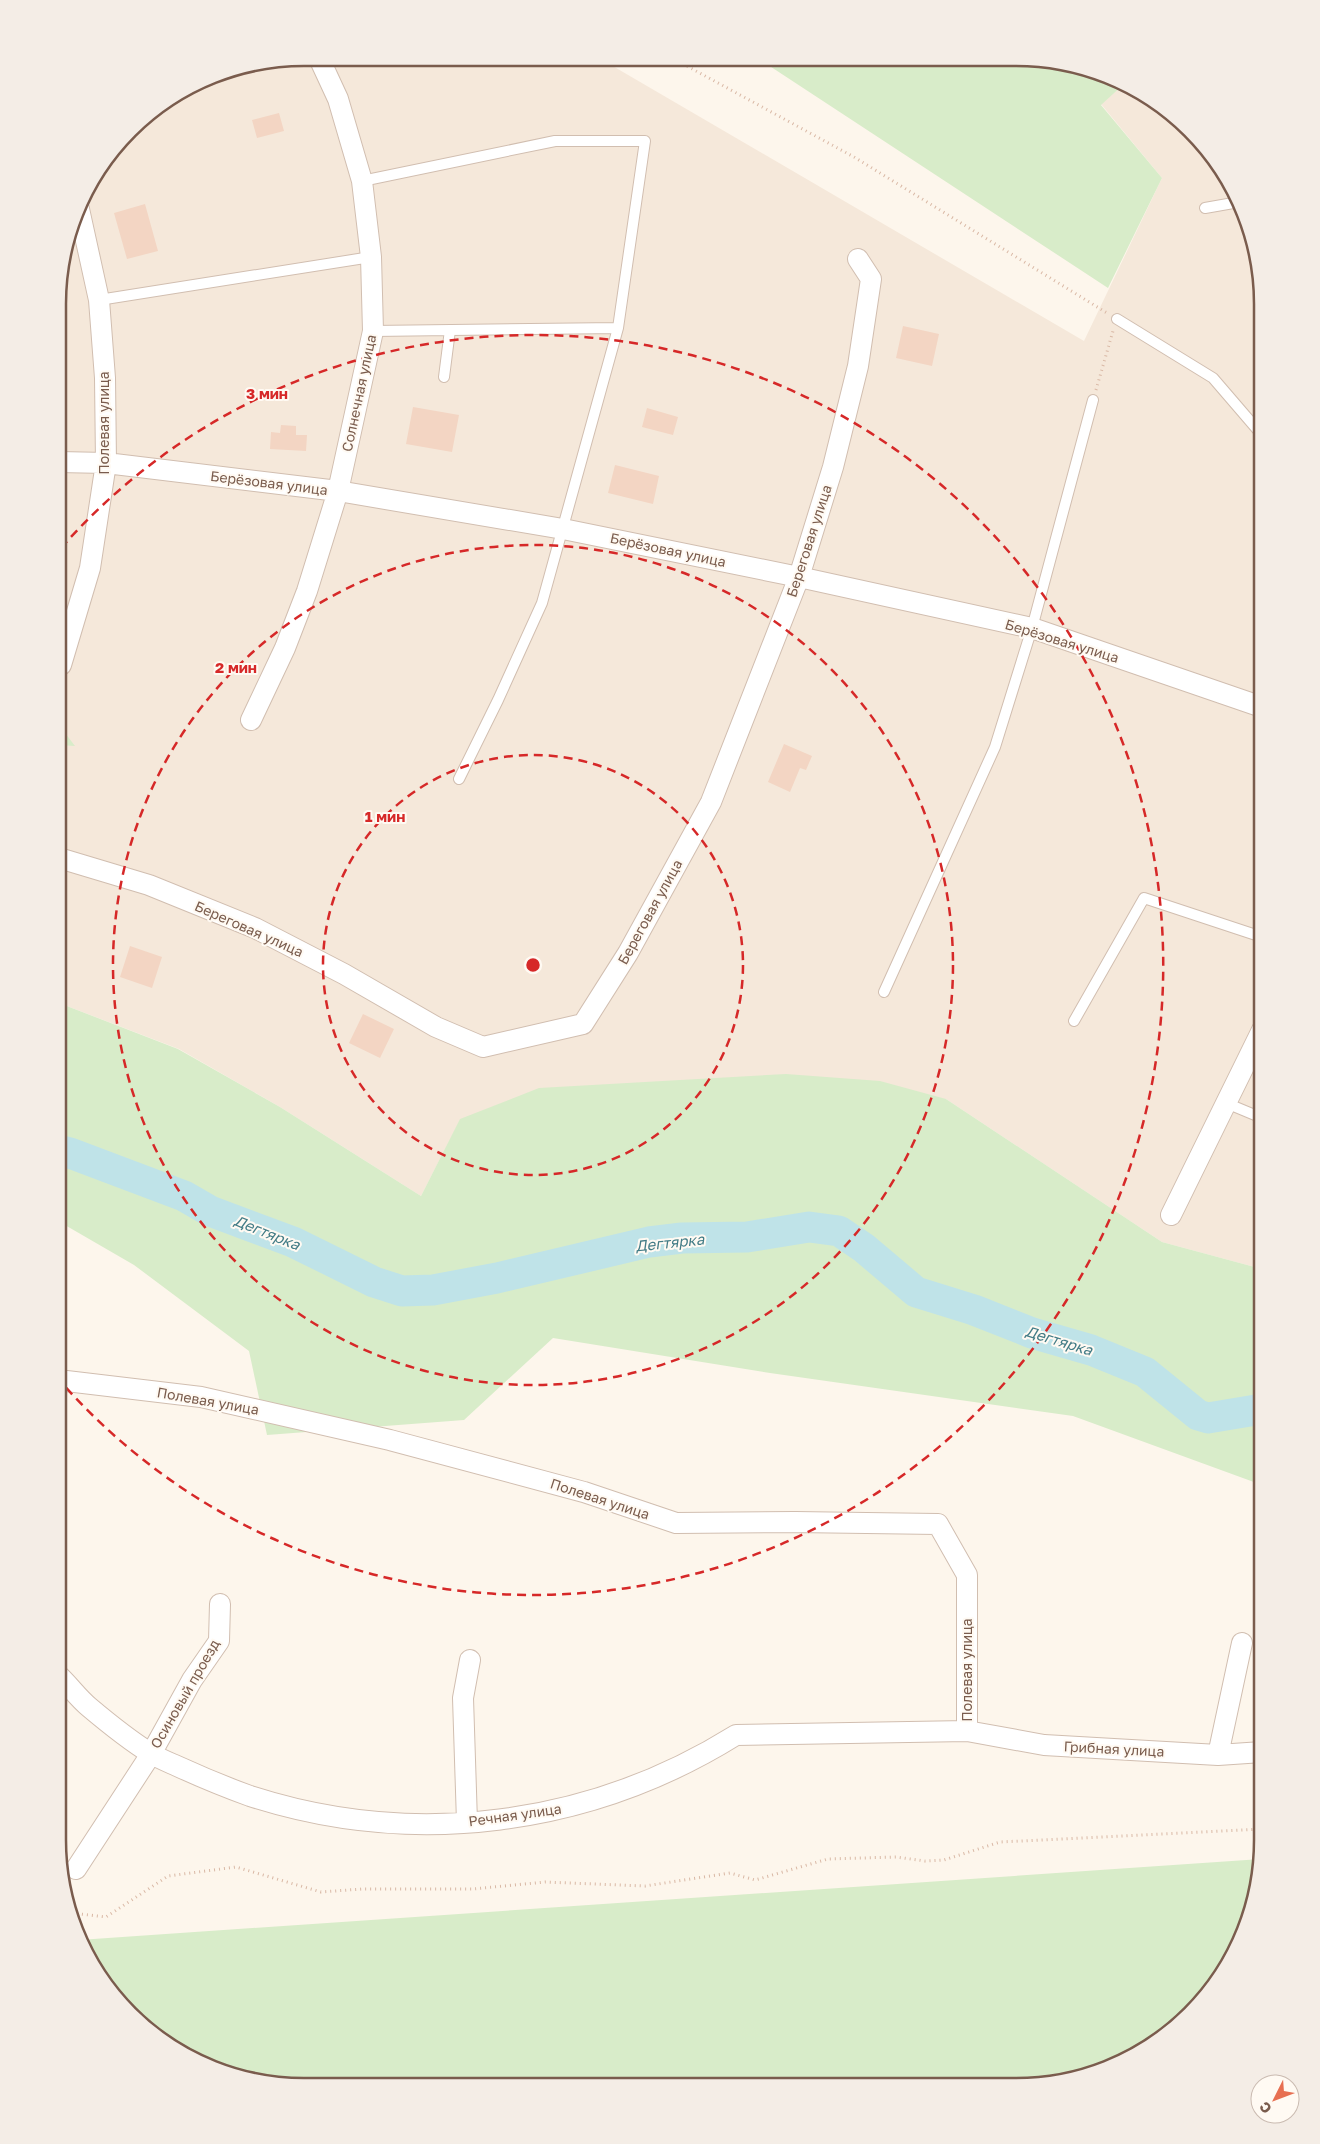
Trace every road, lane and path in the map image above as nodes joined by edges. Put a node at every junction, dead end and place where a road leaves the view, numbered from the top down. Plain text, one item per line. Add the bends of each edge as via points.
1 (323, 66) edge
2 (687, 66) edge
3 (362, 181) junction
4 (1231, 203) edge
5 (1205, 208) dead end
6 (81, 223) edge
7 (371, 256) junction
8 (858, 259) dead end
9 (99, 300) junction
10 (1117, 319) junction
11 (618, 328) junction
12 (450, 330) junction
13 (373, 331) junction
14 (444, 377) dead end
15 (1093, 400) joint
16 (1254, 426) edge
17 (66, 462) edge
18 (106, 463) junction
19 (338, 491) junction
20 (563, 529) junction
21 (799, 577) junction
22 (1032, 628) junction
23 (66, 651) edge
24 (1254, 704) edge
25 (251, 720) dead end
26 (459, 779) dead end
27 (66, 860) edge
28 (1254, 934) edge
29 (884, 992) dead end
30 (1074, 1021) dead end
31 (1254, 1046) edge
32 (1226, 1104) junction
33 (1254, 1115) edge
34 (1171, 1215) dead end
35 (66, 1381) edge
36 (220, 1604) dead end
37 (1242, 1643) dead end
38 (470, 1660) dead end
39 (66, 1683) edge
40 (967, 1731) junction
41 (1254, 1753) edge
42 (151, 1754) junction
43 (1218, 1755) junction
44 (467, 1822) junction
45 (1254, 1829) edge
46 (76, 1869) dead end
47 (78, 1914) edge

1 - 3 street, Солнечная улица via 338,99
2 - 10 path via 854,157
3 - 7 street, Солнечная улица
3 - 11 lane via 555,141 644,141
4 - 5 lane
6 - 9 street, Полевая улица
7 - 9 lane
7 - 13 street, Солнечная улица
8 - 21 street, Береговая улица via 871,279 858,366 833,467
9 - 18 street, Полевая улица via 105,378
10 - 15 path
10 - 16 lane via 1213,378
11 - 12 lane
11 - 20 lane
12 - 13 lane
12 - 14 lane
13 - 19 street, Солнечная улица
15 - 22 lane
17 - 18 street, Берёзовая улица
18 - 19 street, Берёзовая улица
18 - 23 street, Полевая улица via 90,568
19 - 20 street, Берёзовая улица
19 - 25 street, Солнечная улица via 308,591
20 - 21 street, Берёзовая улица
20 - 26 lane via 542,603
21 - 22 street, Берёзовая улица
21 - 27 street, Береговая улица via 711,802 628,953 583,1024 483,1046 436,1027 255,928 149,885
22 - 24 street, Берёзовая улица
22 - 29 lane via 995,747
28 - 30 lane via 1144,898
31 - 32 street
32 - 33 lane
32 - 34 street
35 - 40 street, Полевая улица via 201,1397 390,1440 584,1492 676,1523 938,1524 967,1575
36 - 42 street, Осиновый проезд via 218,1641
37 - 43 street
38 - 44 street via 463,1698
39 - 42 street, Речная улица via 89,1707
40 - 43 street, Грибная улица via 1044,1745
40 - 44 street, Речная улица via 736,1735 711,1751 652,1779 575,1806 494,1821
41 - 43 street, Грибная улица
42 - 44 street, Речная улица via 220,1786 291,1809 350,1819 433,1824
42 - 46 street, Осиновый проезд
45 - 47 path via 1000,1842 944,1860 925,1861 896,1856 828,1859 755,1880 730,1873 645,1886 545,1882 473,1889 321,1892 236,1867 168,1876 106,1918

